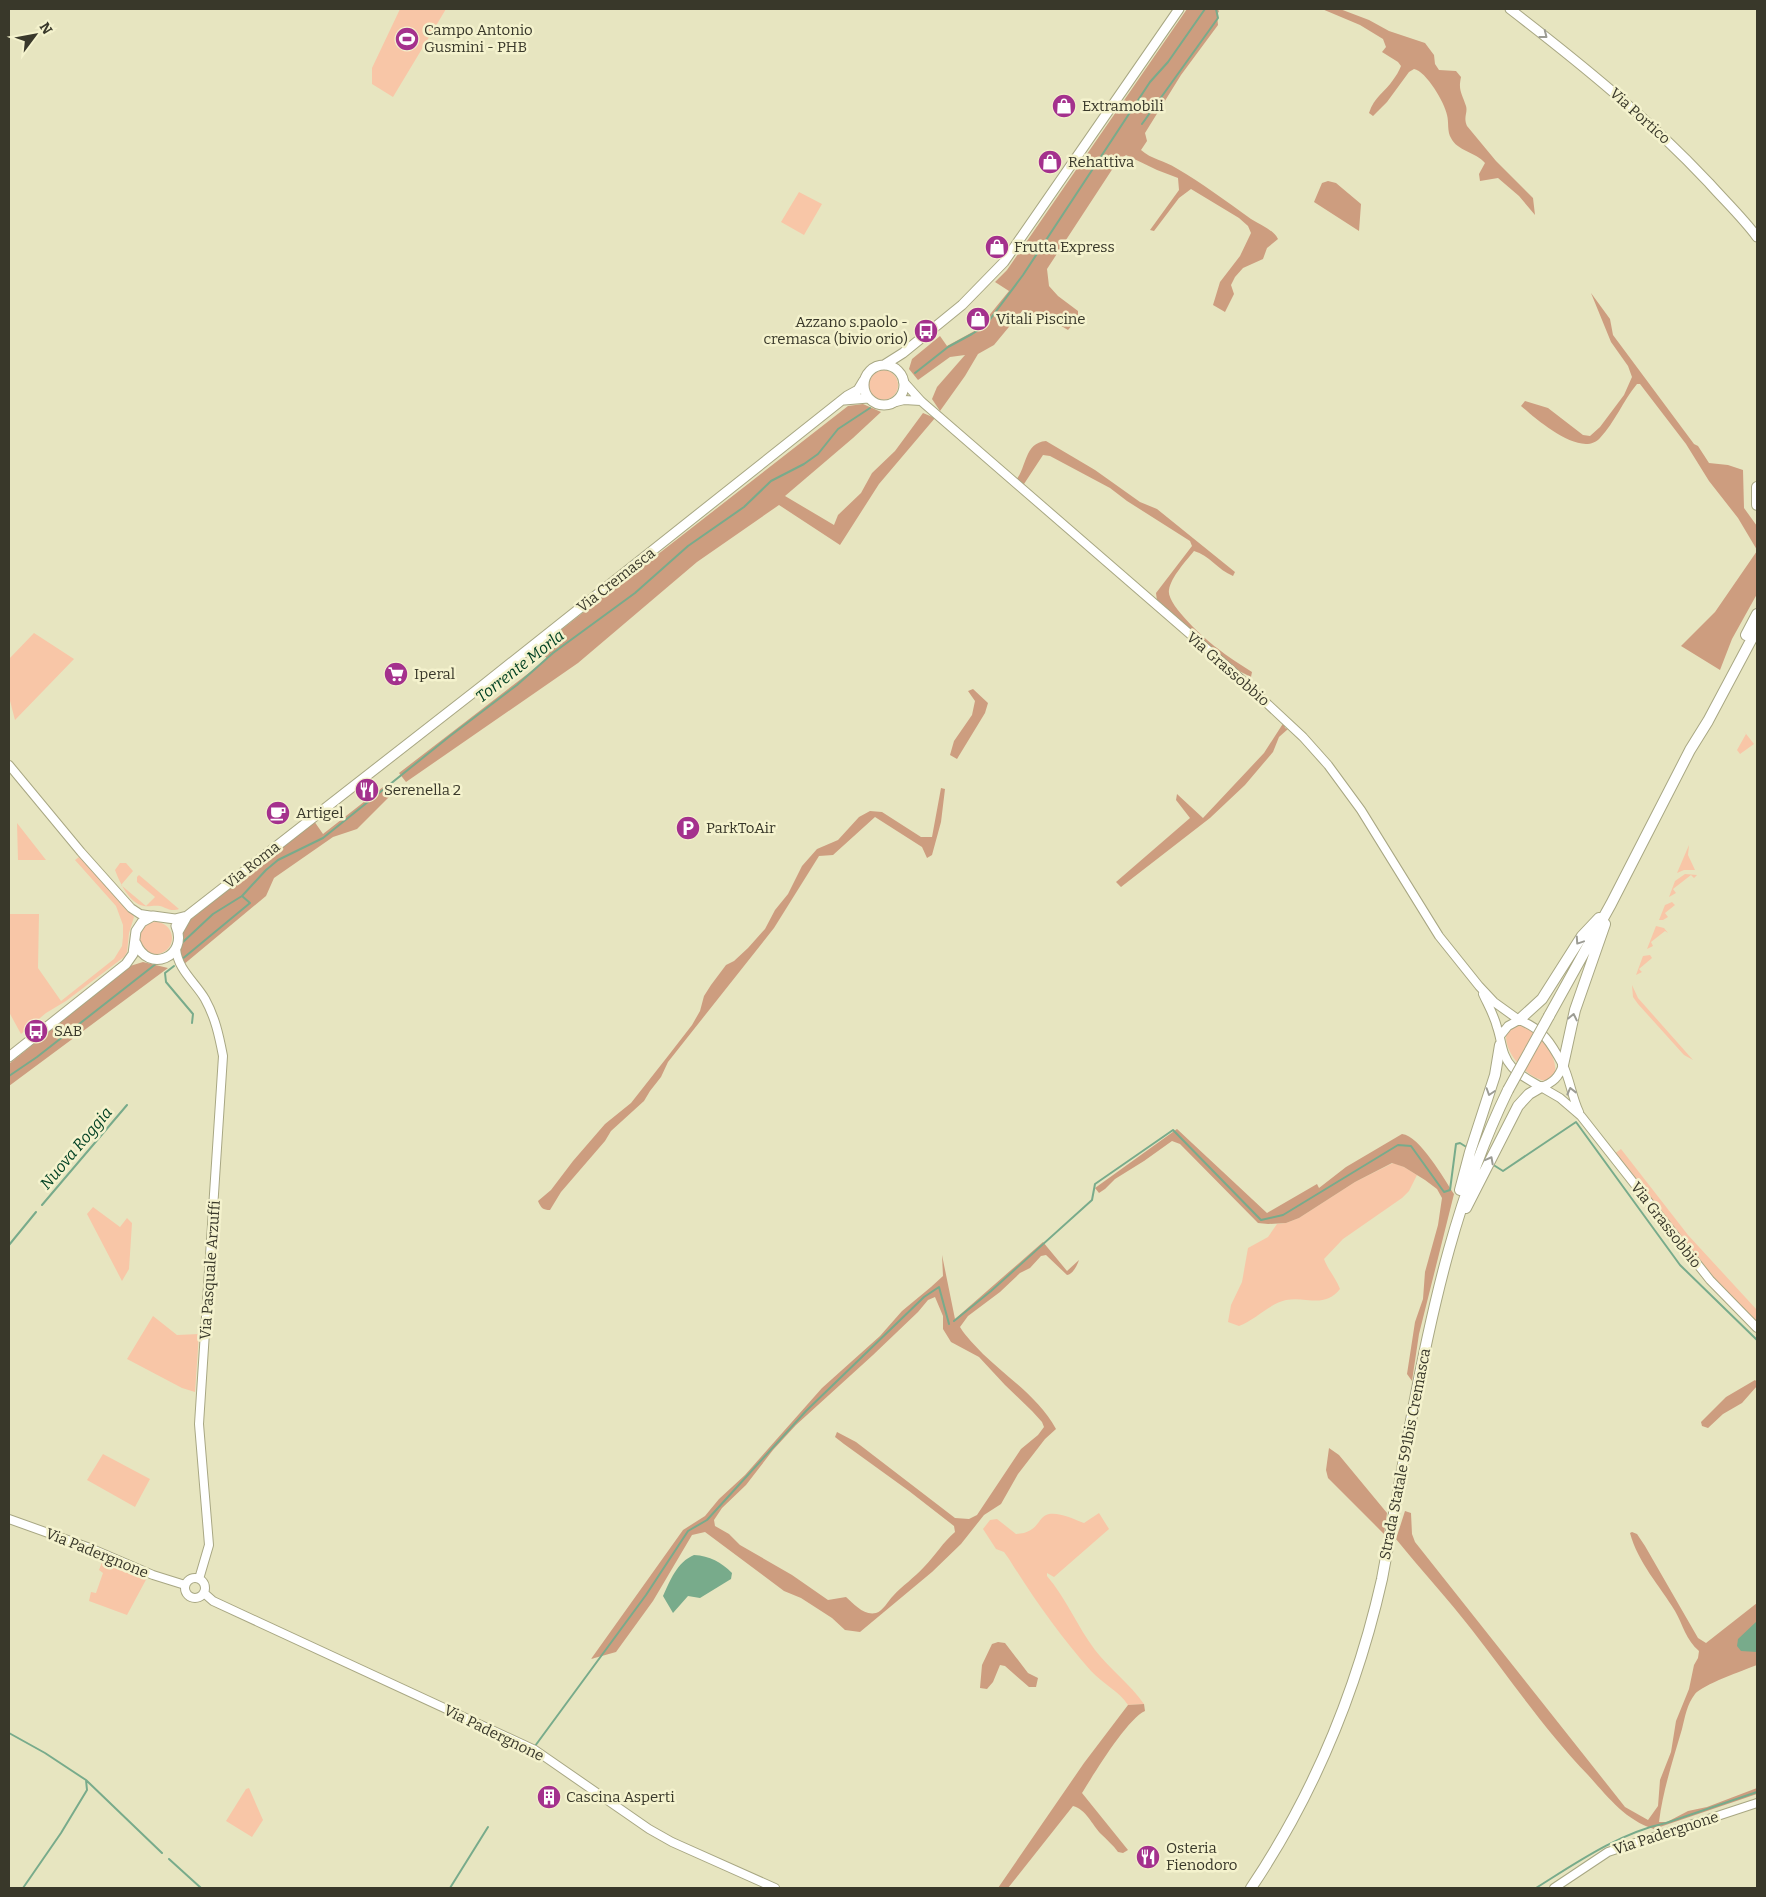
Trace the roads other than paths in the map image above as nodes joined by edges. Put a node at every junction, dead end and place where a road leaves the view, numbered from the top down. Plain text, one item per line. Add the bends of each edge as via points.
1 (1179, 9) edge
2 (1510, 9) edge
3 (1757, 237) edge
4 (909, 349) junction
5 (884, 365) junction
6 (902, 379) junction
7 (864, 380) junction
8 (868, 398) junction
9 (843, 400) junction
10 (920, 401) junction
11 (892, 403) junction
12 (1757, 487) edge
13 (1757, 504) edge
14 (1757, 614) edge
15 (1757, 629) edge
16 (1690, 750) junction
17 (9, 765) edge
18 (316, 814) joint
19 (1611, 904) junction
20 (131, 908) junction
21 (152, 916) junction
22 (188, 916) junction
23 (168, 919) junction
24 (139, 926) junction
25 (178, 932) junction
26 (136, 943) junction
27 (176, 949) junction
28 (146, 956) junction
29 (163, 959) junction
30 (126, 964) junction
31 (184, 970) junction
32 (1479, 986) junction
33 (1519, 1020) junction
34 (1500, 1040) junction
35 (9, 1057) edge
36 (1563, 1065) junction
37 (1541, 1087) junction
38 (1581, 1116) junction
39 (1452, 1235) junction
40 (1757, 1328) edge
41 (9, 1519) edge
42 (199, 1579) junction
43 (186, 1585) junction
44 (204, 1593) junction
45 (1757, 1803) edge
46 (1265, 1867) junction
47 (775, 1888) edge
48 (1246, 1888) edge
49 (1251, 1888) edge
50 (1256, 1888) edge
51 (1554, 1888) edge

1 - 4 main road via 1008,257 962,305
2 -> 3 main road, Via Portico via 1578,62 1678,150
4 - 5 main road
4 - 6 main road via 902,361
5 - 6 main road via 894,368
5 - 7 main road via 873,368
6 - 10 street, Via Grassobbio
6 - 11 main road via 901,394
7 - 8 main road
7 - 9 main road, Via Cremasca via 858,390
8 - 9 main road
8 - 11 main road via 878,404
9 - 18 main road, Via Cremasca
10 - 11 street
10 - 32 street, Via Grassobbio via 1229,668 1303,737 1338,777 1439,936
12 - 13 highway
14 - 16 highway
15 - 16 highway
16 - 19 highway
17 - 20 street
18 - 22 main road, Via Roma
19 -> 33 highway via 1582,936 1542,999
36 -> 19 highway via 1575,1010
19 - 39 highway, Strada Statale 591bis Cremasca, bridge via 1508,1090 1464,1195
20 - 21 street
20 - 24 street
21 - 23 main road
21 - 24 main road
22 - 23 main road
22 - 25 main road, Via Roma
23 - 25 main road
24 - 26 main road
25 - 27 main road, Via Roma
26 - 28 main road
26 - 30 main road
27 - 29 main road
27 - 31 street, Via Pasquale Arzuffi
28 - 29 main road
28 - 30 main road
29 - 31 street, Via Pasquale Arzuffi
30 - 35 main road
31 - 42 street, Via Pasquale Arzuffi via 216,1022 224,1056 199,1424 209,1545
32 - 33 street, Via Grassobbio
32 - 34 street, Via Grassobbio
33 - 34 street via 1508,1026
33 - 36 street, Via Grassobbio via 1541,1031
34 - 37 street, Via Grassobbio via 1512,1066
34 -> 39 highway via 1495,1075 1470,1152
36 - 37 street via 1554,1081
38 -> 36 street, Via Grassobbio
37 - 38 street, Via Grassobbio
39 -> 37 highway via 1518,1106
38 - 40 street, Via Grassobbio via 1705,1274
39 - 46 highway, Strada Statale 591bis Cremasca via 1430,1323 1382,1579 1366,1642 1325,1757
41 - 43 street, Via Padergnone
42 - 43 street via 189,1580
42 - 44 street via 204,1585
43 - 44 street, Via Padergnone via 186,1593 193,1598
44 - 47 street, Via Padergnone via 213,1601 535,1750 649,1829
45 - 51 street, Via Padergnone via 1608,1852
46 - 48 highway
46 - 49 highway, Strada Statale 591bis Cremasca
46 - 50 highway

